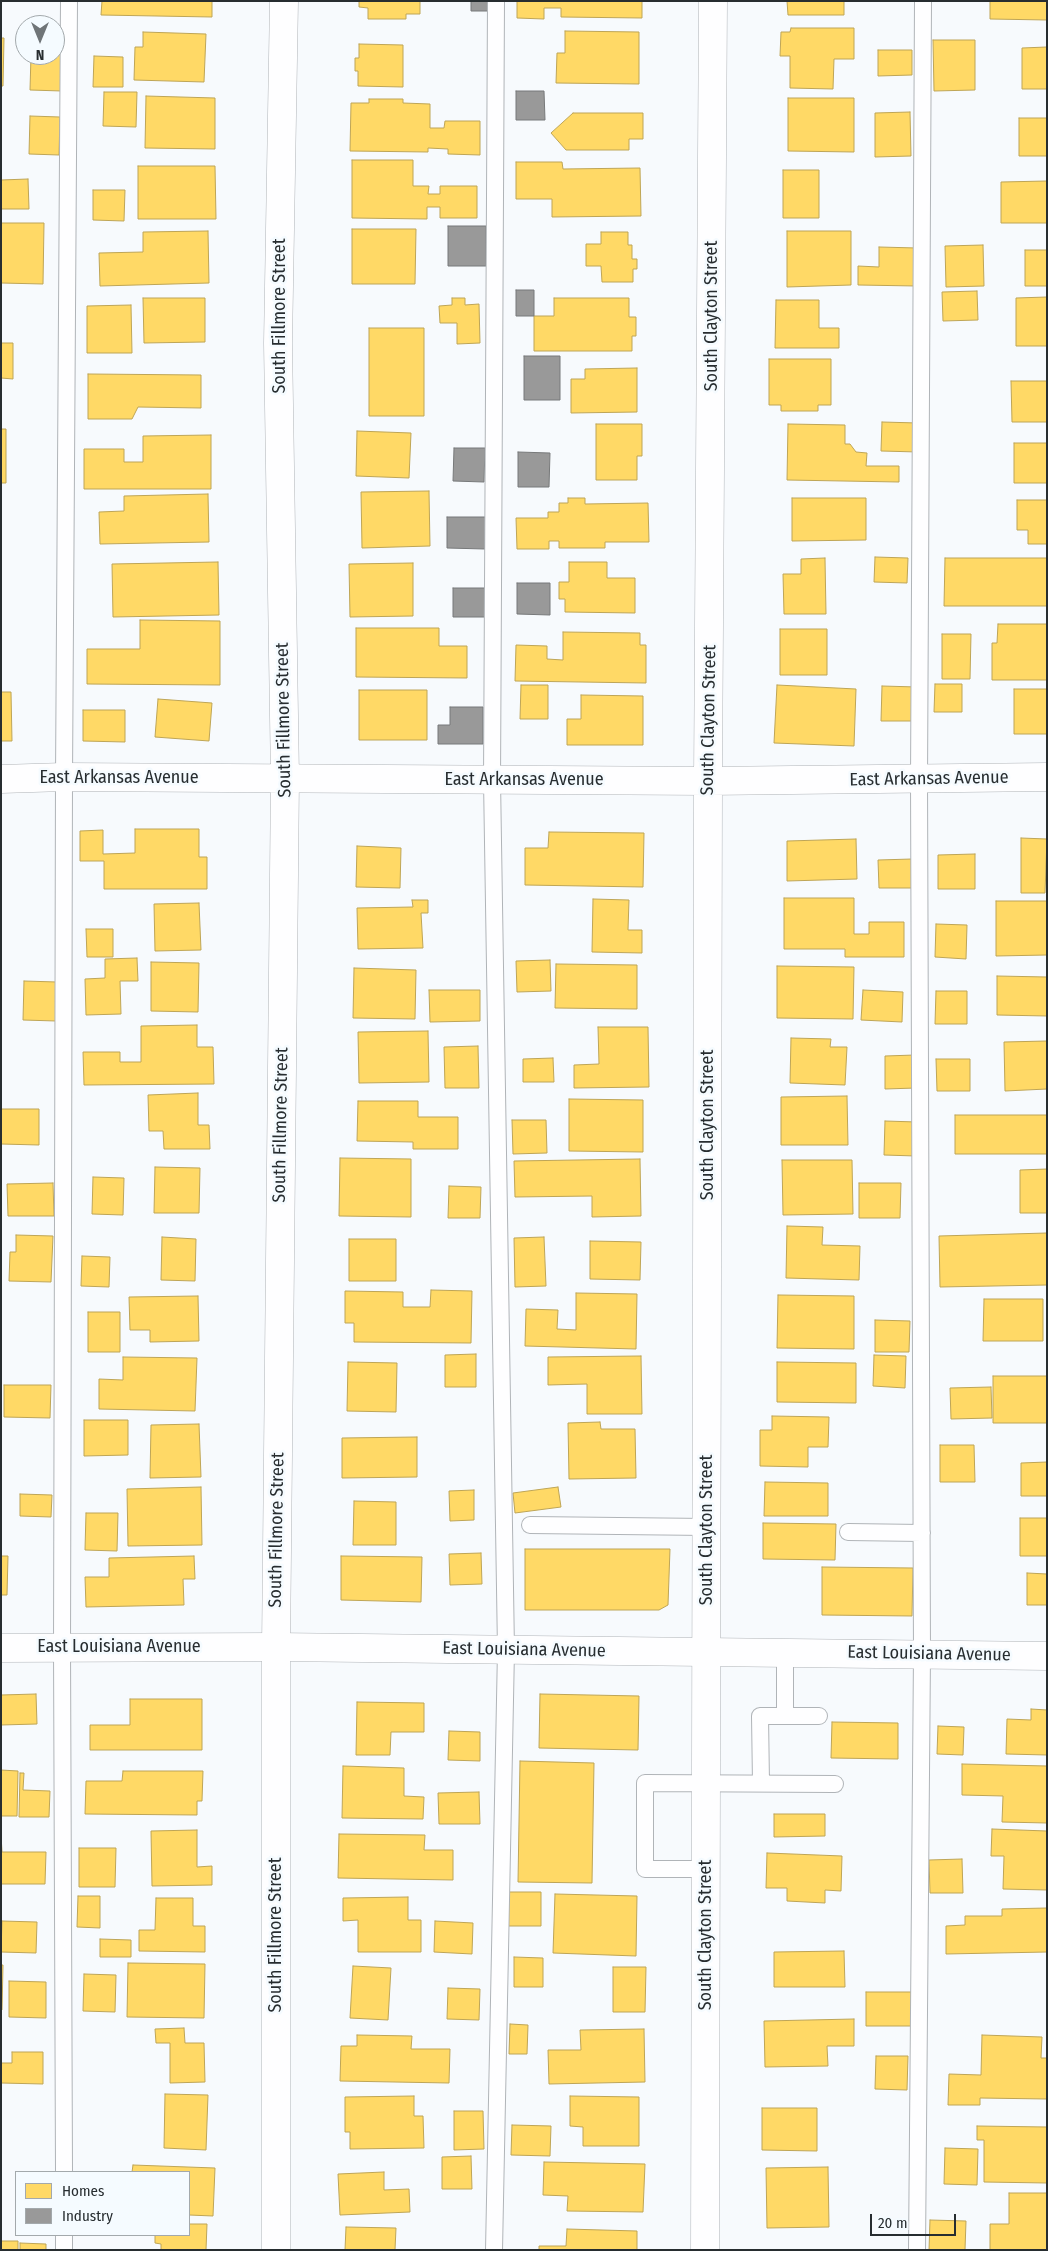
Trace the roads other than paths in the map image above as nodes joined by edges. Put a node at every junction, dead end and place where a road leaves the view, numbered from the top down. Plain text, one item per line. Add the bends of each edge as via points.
1 (69, 1) edge
2 (284, 1) edge
3 (496, 1) edge
4 (713, 1) edge
5 (923, 1) edge
6 (64, 777) junction
7 (1047, 777) edge
8 (285, 778) junction
9 (1, 779) edge
10 (919, 779) junction
11 (492, 780) junction
12 (708, 781) junction
13 (530, 1525) dead end
14 (707, 1527) junction
15 (848, 1532) dead end
16 (922, 1532) junction
17 (276, 1646) junction
18 (1, 1648) edge
19 (62, 1648) junction
20 (506, 1650) junction
21 (707, 1653) junction
22 (785, 1653) junction
23 (922, 1654) junction
24 (1047, 1656) edge
25 (785, 1716) junction
26 (819, 1716) dead end
27 (707, 1783) junction
28 (761, 1784) junction
29 (835, 1784) dead end
30 (707, 1869) junction
31 (64, 2171) edge
32 (64, 2236) edge
33 (64, 2250) edge
34 (276, 2250) edge
35 (494, 2250) edge
36 (705, 2250) edge
37 (918, 2250) edge

1 - 6 lane
2 - 8 street, South Fillmore Street via 278,343
3 - 11 lane
4 - 12 street, South Clayton Street
5 - 10 lane
6 - 8 street, East Arkansas Avenue
6 - 9 street, East Arkansas Avenue
6 - 19 lane
7 - 10 street, East Arkansas Avenue
8 - 11 street, East Arkansas Avenue
8 - 17 street, South Fillmore Street
10 - 12 street, East Arkansas Avenue
10 - 16 lane
11 - 12 street, East Arkansas Avenue
11 - 20 lane
12 - 14 street, South Clayton Street
13 - 14 lane
14 - 21 street, South Clayton Street
15 - 16 lane
16 - 23 lane
17 - 19 street, East Louisiana Avenue
17 - 20 street, East Louisiana Avenue
17 - 34 street, South Fillmore Street
18 - 19 street, East Louisiana Avenue
19 - 31 lane
20 - 21 street, East Louisiana Avenue
20 - 35 lane
21 - 22 street, East Louisiana Avenue
21 - 27 street, South Clayton Street
22 - 23 street, East Louisiana Avenue
22 - 25 lane
23 - 24 street, East Louisiana Avenue
23 - 37 lane
25 - 26 lane
25 - 28 lane via 760,1716
27 - 28 lane
27 - 30 street, South Clayton Street
27 - 30 lane via 644,1783 645,1869
28 - 29 lane
30 - 36 street, South Clayton Street
32 - 33 lane

